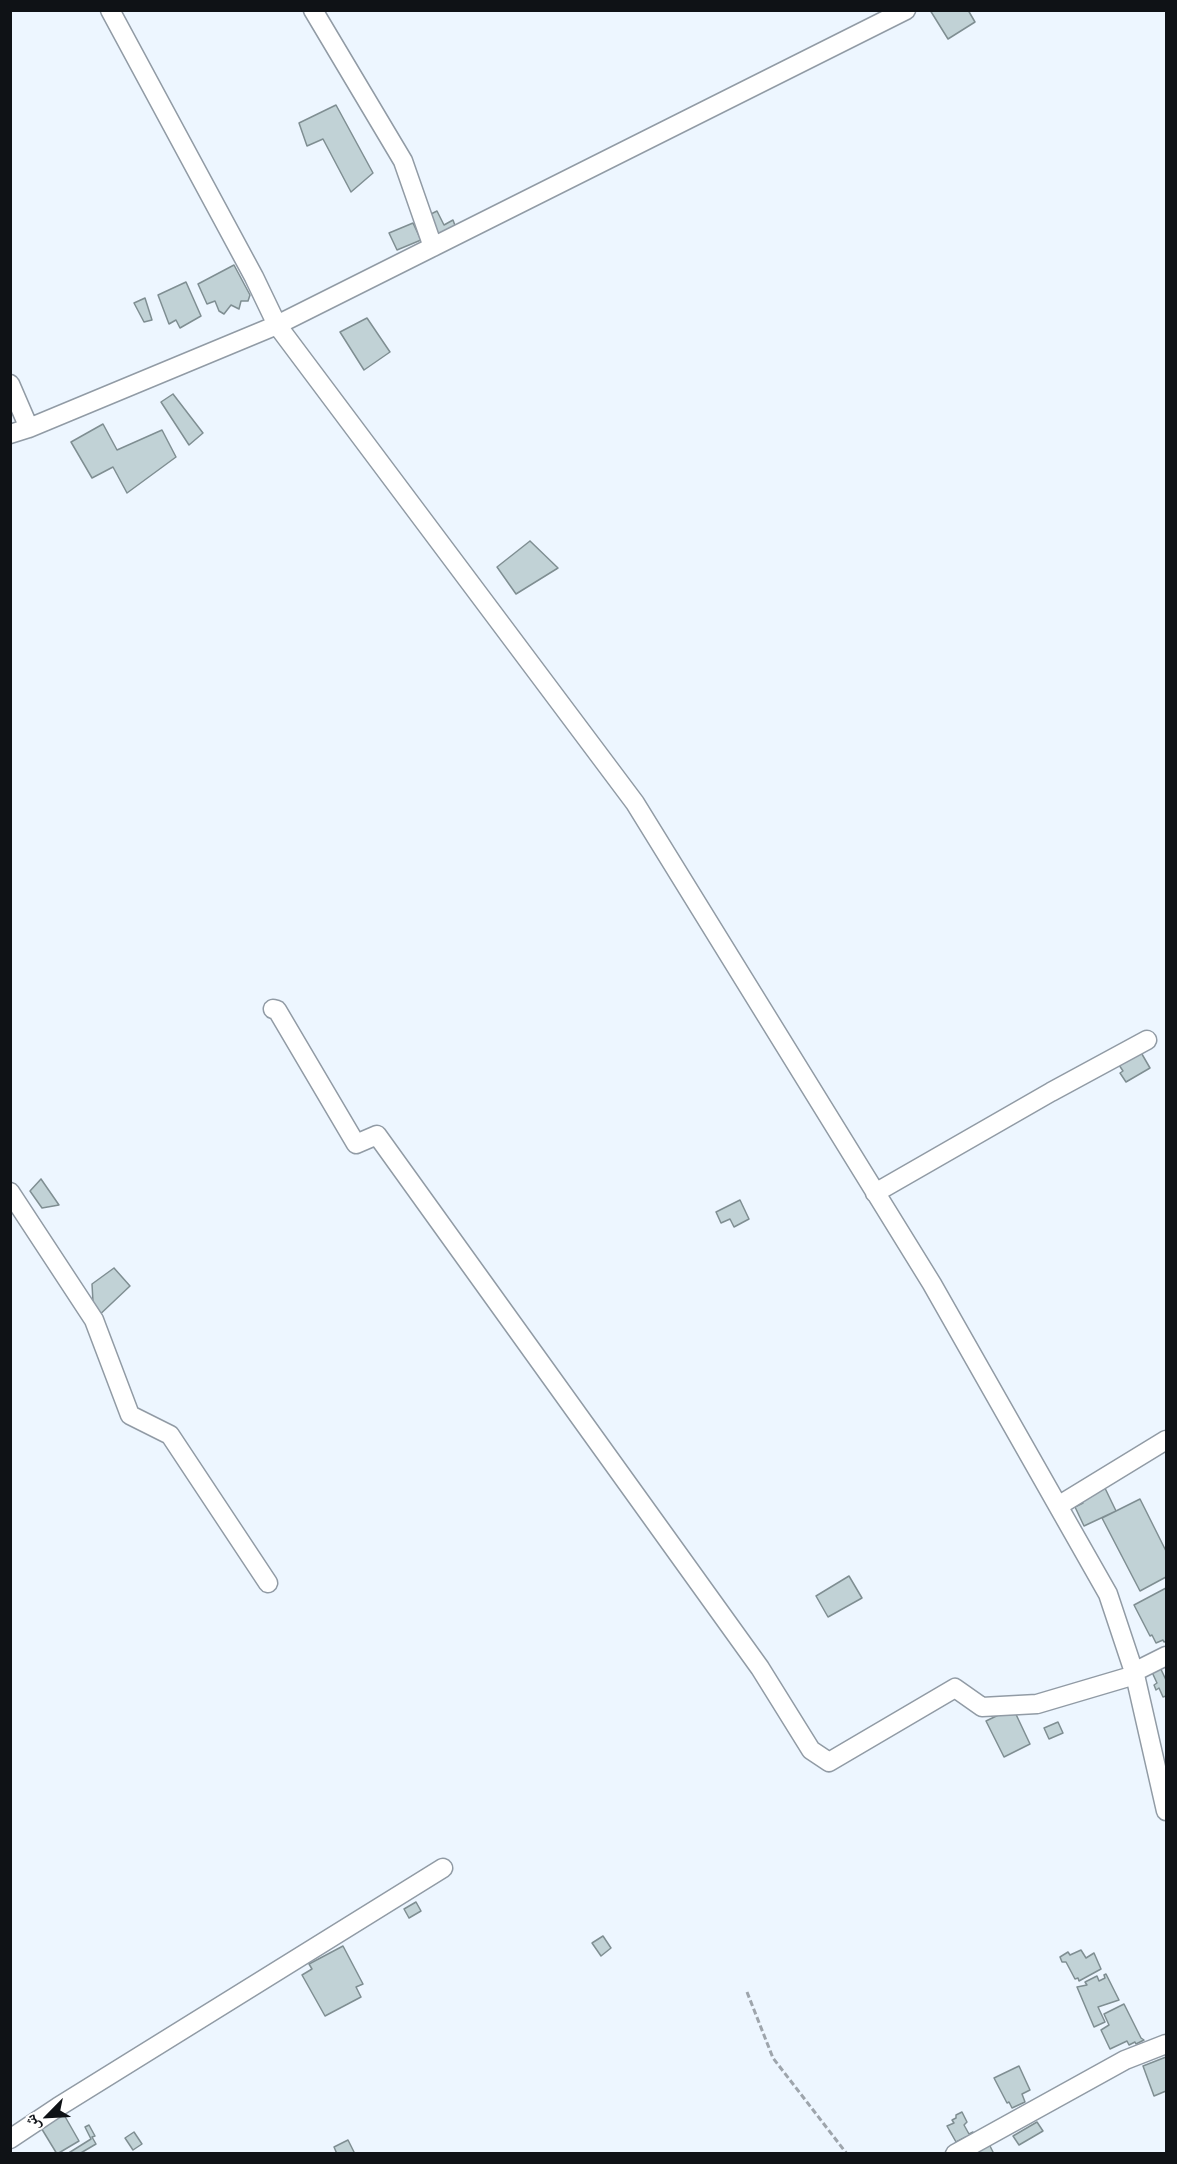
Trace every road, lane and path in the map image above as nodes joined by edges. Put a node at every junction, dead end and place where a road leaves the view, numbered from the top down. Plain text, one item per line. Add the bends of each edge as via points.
1 (110, 10) edge
2 (313, 10) edge
3 (906, 10) edge
4 (433, 247) junction
5 (277, 325) junction
6 (10, 384) edge
7 (29, 428) junction
8 (10, 434) edge
9 (273, 1009) dead end
10 (1147, 1040) dead end
11 (10, 1192) edge
12 (875, 1193) junction
13 (1167, 1440) edge
14 (1058, 1506) junction
15 (267, 1583) dead end
16 (1167, 1656) edge
17 (1134, 1674) junction
18 (1167, 1810) edge
19 (443, 1868) dead end
20 (747, 1992) dead end
21 (1167, 2044) edge
22 (10, 2139) edge
23 (847, 2154) edge
24 (955, 2154) edge

1 - 5 street
2 - 4 street via 403,161
3 - 4 street
4 - 5 street
5 - 7 street
5 - 12 street via 635,803
6 - 7 street
7 - 8 street
9 - 17 street via 356,1144 377,1135 760,1668 811,1750 829,1762 955,1688 982,1707 1037,1704
10 - 12 street
11 - 15 street via 94,1320 130,1415 170,1435
12 - 14 street via 932,1284
13 - 14 street
14 - 17 street via 1108,1594
16 - 17 street
17 - 18 street
19 - 22 street
20 - 23 path via 773,2058
21 - 24 street via 1125,2060

